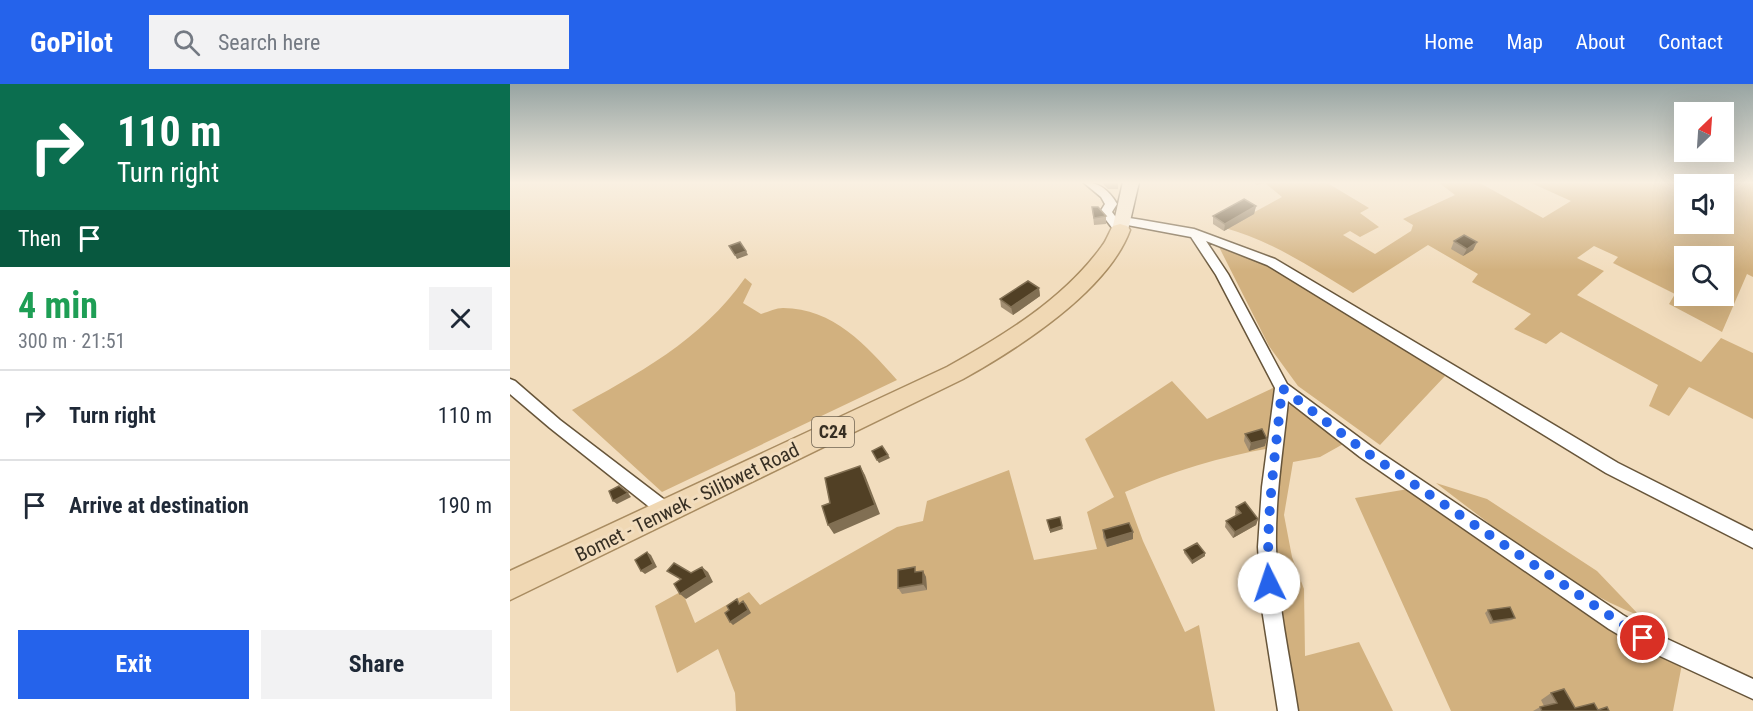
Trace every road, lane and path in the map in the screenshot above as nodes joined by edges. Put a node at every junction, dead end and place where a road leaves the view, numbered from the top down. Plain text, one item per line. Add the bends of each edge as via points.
1 (1107, 211) edge
2 (1124, 211) edge
3 (1121, 225) junction
4 (1194, 232) junction
5 (510, 385) edge
6 (1282, 388) junction
7 (668, 512) junction
8 (1753, 540) edge
9 (510, 586) edge
10 (1753, 689) edge
11 (1288, 711) edge

1 - 3 street
2 - 3 main road, C24
3 - 4 street
3 - 7 main road, Bomet - Tenwek - Silibwet Road / C24 via 1108,253 1066,298 999,349
4 - 6 street via 1222,274
4 - 8 street via 1281,267 1612,468
5 - 7 street
6 - 10 street via 1366,452 1616,622
6 - 11 street via 1269,486 1267,548
7 - 9 main road, Bomet - Tenwek - Silibwet Road / C24

